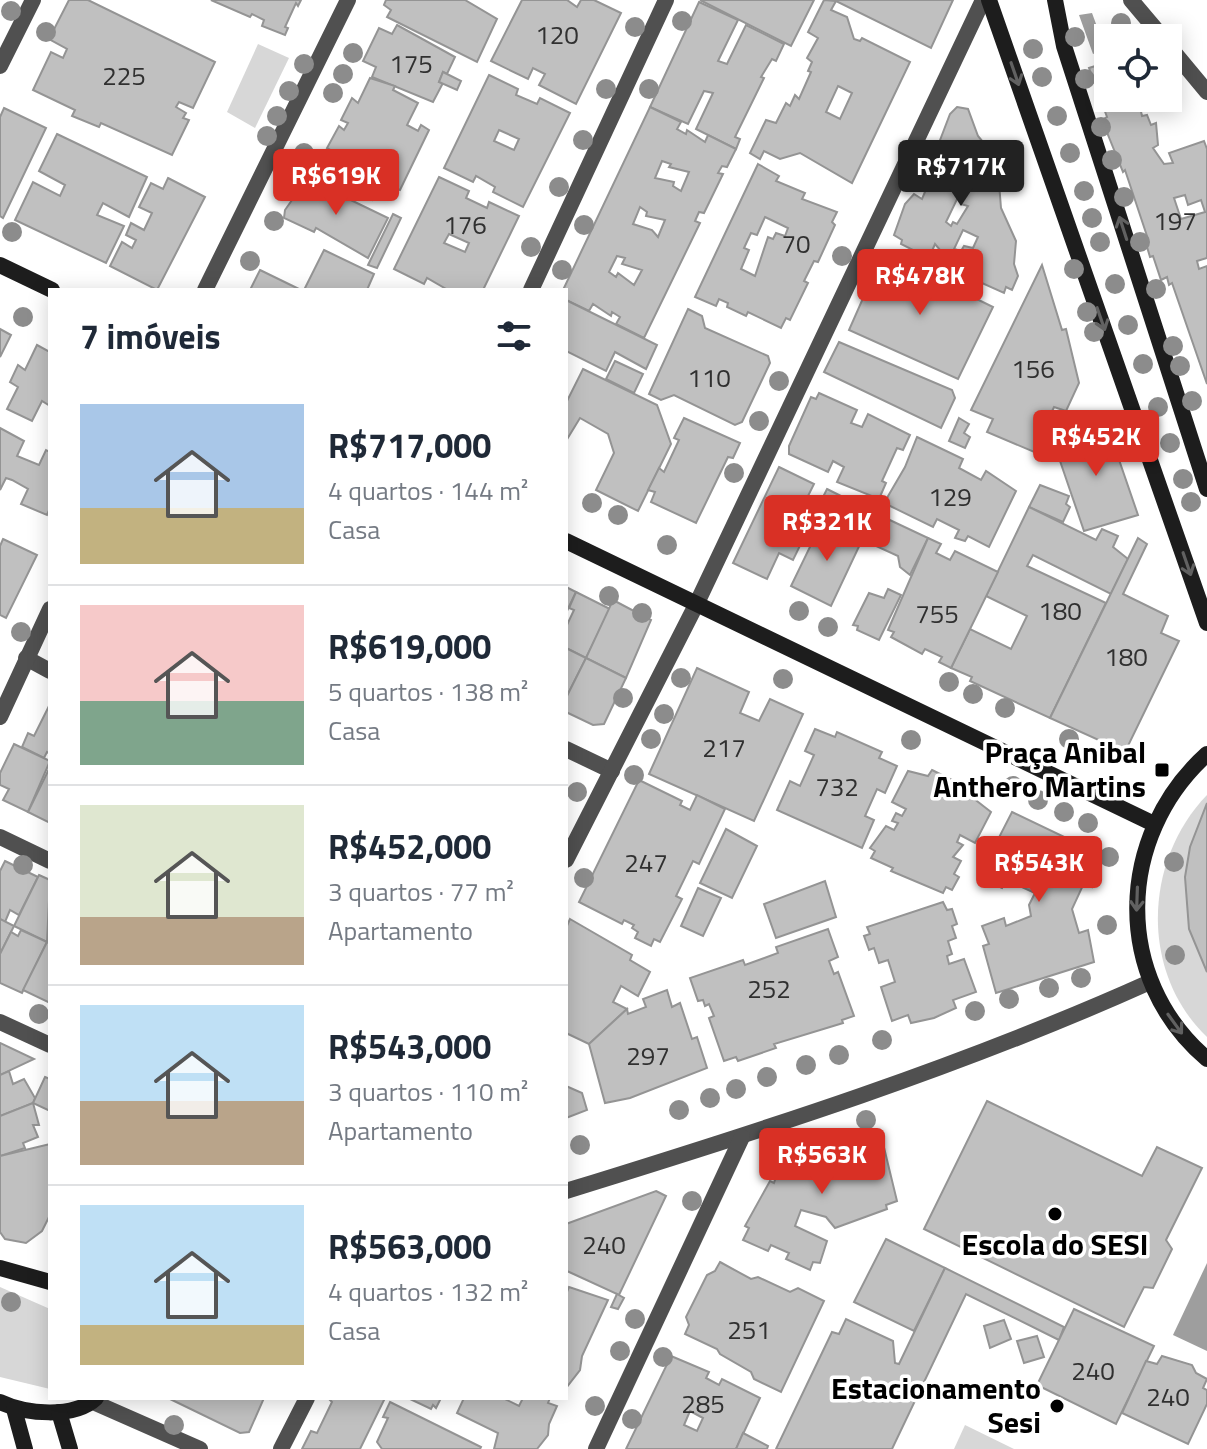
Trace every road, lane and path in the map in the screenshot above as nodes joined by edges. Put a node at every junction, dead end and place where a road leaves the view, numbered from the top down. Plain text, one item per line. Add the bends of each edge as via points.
1 (33, 0) edge
2 (348, 0) edge
3 (666, 0) edge
4 (986, 0) edge
5 (1055, 0) edge
6 (1131, 0) edge
7 (1151, 24) edge
8 (1182, 62) edge
9 (0, 66) edge
10 (1207, 92) edge
11 (0, 265) edge
12 (48, 288) edge
13 (206, 288) edge
14 (532, 288) edge
15 (1207, 489) edge
16 (568, 542) edge
17 (696, 605) junction
18 (48, 613) edge
19 (1207, 623) edge
20 (26, 658) junction
21 (48, 670) edge
22 (0, 717) edge
23 (568, 750) edge
24 (1207, 754) edge
25 (612, 771) junction
26 (1154, 824) junction
27 (0, 837) edge
28 (568, 856) edge
29 (48, 860) edge
30 (1150, 982) junction
31 (0, 1022) edge
32 (48, 1044) edge
33 (1207, 1059) edge
34 (742, 1137) junction
35 (568, 1190) edge
36 (2, 1262) edge
37 (48, 1280) edge
38 (94, 1400) edge
39 (306, 1400) edge
40 (7, 1406) edge
41 (59, 1412) junction
42 (25, 1449) edge
43 (70, 1449) edge
44 (200, 1449) edge
45 (281, 1449) edge
46 (596, 1449) edge

1 - 9 street
2 - 13 street
3 - 14 street
4 - 17 street
4 -> 19 street
15 -> 5 street via 1064,46
6 - 7 street
8 - 10 street
11 - 12 street
16 - 17 street
17 - 25 street
17 - 26 street
18 - 20 street
20 - 21 street
20 - 22 street
23 - 25 street
24 - 26 street via 1178,784
25 - 28 street
26 -> 30 street via 1144,849 1136,902 1141,956
27 - 29 street
30 -> 33 street via 1177,1029
30 - 34 street via 1052,1026
31 - 32 street
34 - 35 street
34 - 46 street
36 - 37 street
38 - 41 street
38 - 44 street
39 - 45 street
40 - 41 street
40 - 42 street
41 - 43 street

